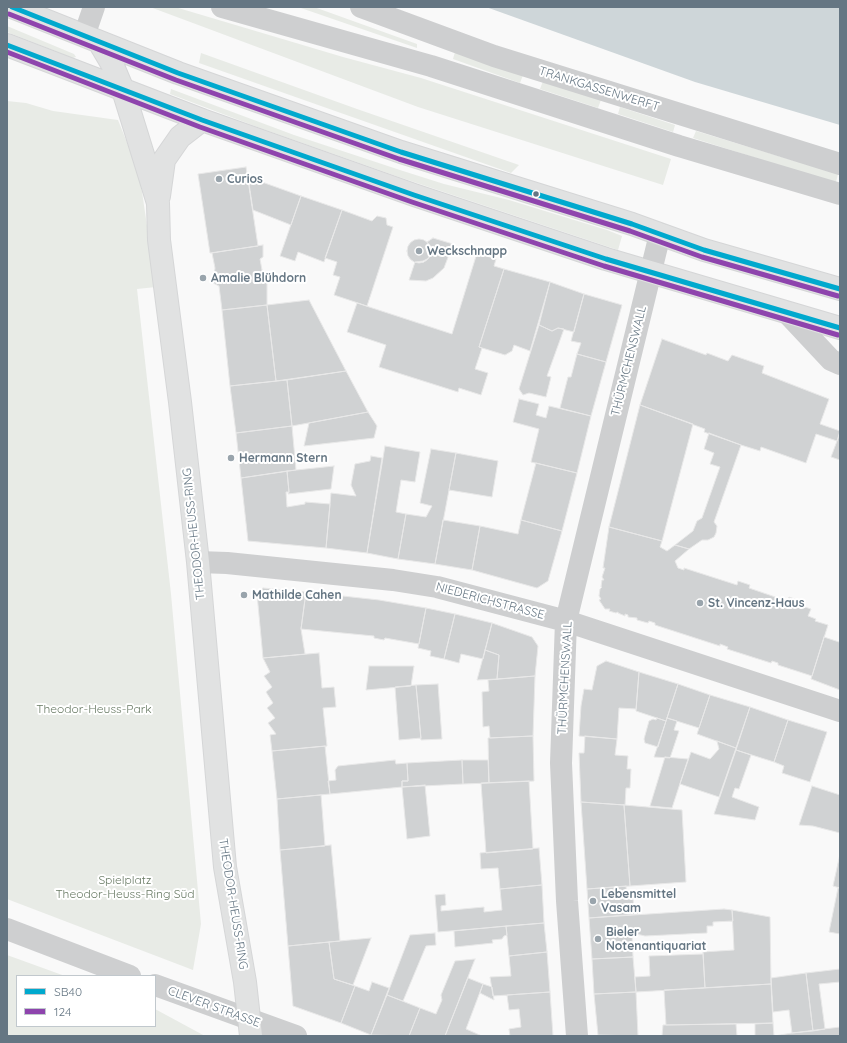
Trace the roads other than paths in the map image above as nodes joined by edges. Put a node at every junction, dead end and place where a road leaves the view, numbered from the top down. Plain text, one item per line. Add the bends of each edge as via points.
1 (94, 7) edge
2 (222, 7) edge
3 (361, 7) edge
4 (12, 9) edge
5 (91, 39) junction
6 (7, 44) edge
7 (123, 90) junction
8 (202, 120) junction
9 (840, 164) edge
10 (840, 194) edge
11 (158, 203) junction
12 (660, 234) junction
13 (650, 272) junction
14 (840, 289) edge
15 (786, 312) junction
16 (840, 328) edge
17 (840, 364) edge
18 (198, 562) junction
19 (566, 621) junction
20 (840, 711) edge
21 (7, 929) edge
22 (127, 975) edge
23 (156, 985) edge
24 (250, 1028) edge
25 (296, 1036) edge
26 (577, 1036) edge

1 - 5 street
2 - 10 street via 431,66 679,146
3 - 9 street, TRANKGASSENWERFT via 494,56
4 - 5 main road
5 - 7 main road, THEODOR-HEUSS-RING via 112,64
5 - 12 main road via 178,73 401,152
6 - 7 main road
7 - 8 main road
7 - 11 main road, THEODOR-HEUSS-RING
8 - 11 main road via 180,137 164,160
8 - 13 main road via 414,195
11 - 18 main road, THEODOR-HEUSS-RING via 159,240
12 - 13 street, THÜRMCHENSWALL
12 - 14 main road via 704,250
13 - 15 main road
13 - 19 street, THÜRMCHENSWALL
15 - 16 main road
15 - 17 street via 830,360
18 - 19 street, NIEDERICHSTRASSE via 227,562 437,587
18 - 24 main road, THEODOR-HEUSS-RING via 225,867 245,982
19 - 20 street, NIEDERICHSTRASSE
19 - 26 street, THÜRMCHENSWALL via 561,763 567,901
21 - 22 street
23 - 24 street, CLEVER STRASSE
24 - 25 street, CLEVER STRASSE

